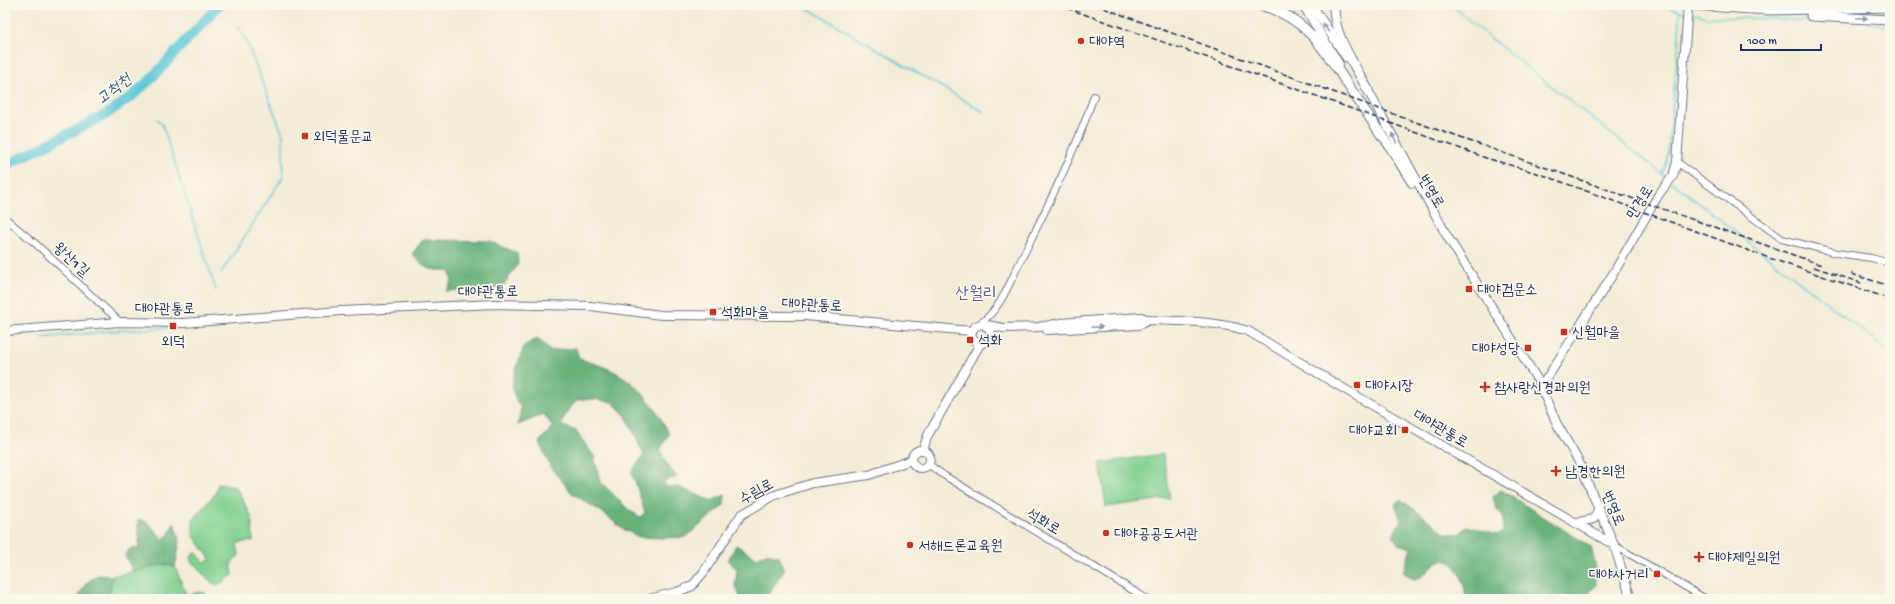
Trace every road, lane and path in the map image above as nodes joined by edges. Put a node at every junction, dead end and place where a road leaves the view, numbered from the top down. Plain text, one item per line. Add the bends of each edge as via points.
1 (1259, 5) edge
2 (1303, 5) edge
3 (1312, 5) edge
4 (1334, 5) edge
5 (1890, 7) edge
6 (1689, 10) edge
7 (1768, 10) junction
8 (1890, 20) edge
9 (1368, 90) junction
10 (1382, 136) junction
11 (1677, 162) junction
12 (5, 218) edge
13 (1890, 264) edge
14 (1149, 320) junction
15 (120, 322) junction
16 (984, 325) junction
17 (5, 331) edge
18 (971, 331) junction
19 (990, 338) junction
20 (980, 344) junction
21 (1540, 389) junction
22 (923, 450) junction
23 (912, 460) junction
24 (928, 464) junction
25 (1598, 506) junction
26 (1575, 523) junction
27 (1614, 545) junction
28 (650, 599) edge
29 (1147, 599) edge
30 (1631, 599) edge
31 (1706, 599) edge

1 - 10 highway via 1289,17 1312,35
2 - 10 main road, 번영로
9 -> 3 main road, 번영로
4 - 9 highway via 1334,22 1338,33
5 - 7 highway
6 - 7 highway via 1702,7
6 - 11 main road, 만경로
7 -> 8 highway via 1800,15
21 -> 9 main road, 번영로 via 1537,379 1447,236
10 - 21 main road, 번영로
11 - 13 street via 1782,239
11 - 21 main road, 만경로 via 1673,176
12 - 15 street, 왕산1길
14 - 16 main road, 대야관통로 via 1141,317 1039,327 1004,328
19 -> 14 main road, 대야관통로 via 1004,332 1139,325
14 - 26 main road, 대야관통로 via 1210,322 1248,331
15 - 17 main road, 대야관통로
15 - 18 main road, 대야관통로 via 183,323 341,311 494,304 590,306 661,315 805,316
16 - 16 street via 1070,168 1096,96 1043,216 993,313
16 - 18 main road via 974,327
16 - 19 main road via 990,329
18 - 20 main road via 973,340
19 - 20 main road
20 - 22 main road, 수림로 via 928,435
21 - 25 main road, 번영로 via 1579,462
22 - 23 main road, 수림로 via 914,453
22 - 24 main road via 929,454
23 - 24 main road via 919,468
23 - 28 main road, 수림로 via 869,476 813,483 775,495 741,516 692,586
24 - 29 street, 석화로
25 - 26 main road via 1593,519
25 - 27 main road, 번영로
26 - 27 main road, 대야관통로
27 - 30 main road, 번영로
27 - 31 street, 대야관통로

